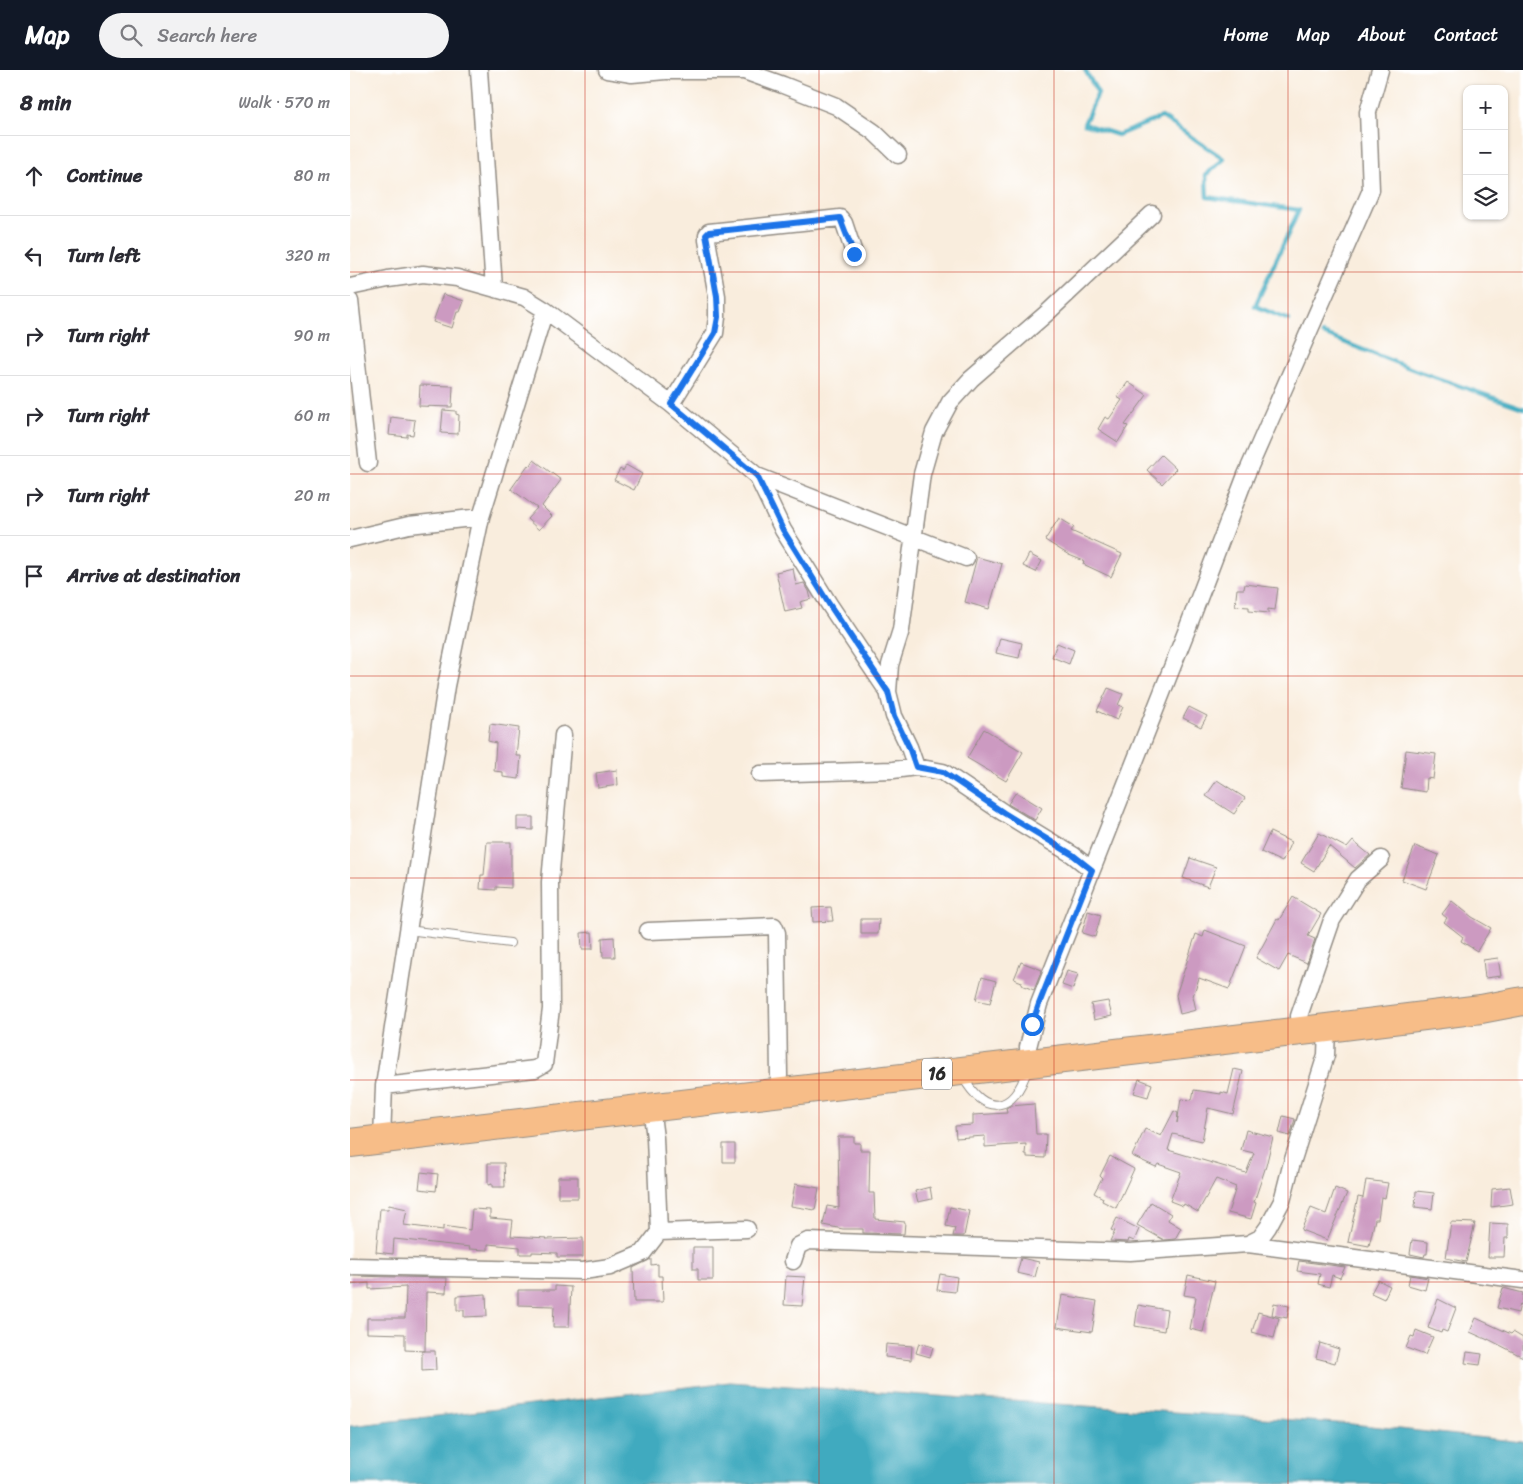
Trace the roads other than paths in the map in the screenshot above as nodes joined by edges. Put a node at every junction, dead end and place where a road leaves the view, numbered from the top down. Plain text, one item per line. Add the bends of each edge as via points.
1 (478, 70) edge
2 (607, 70) edge
3 (1380, 70) edge
4 (633, 72) edge
5 (898, 155) dead end
6 (1152, 214) dead end
7 (854, 254) dead end
8 (350, 287) edge
9 (494, 288) junction
10 (350, 301) edge
11 (545, 310) junction
12 (671, 404) junction
13 (368, 463) dead end
14 (757, 476) junction
15 (481, 517) junction
16 (912, 538) junction
17 (350, 539) edge
18 (966, 558) dead end
19 (888, 692) junction
20 (563, 735) dead end
21 (916, 767) junction
22 (760, 774) dead end
23 (1381, 859) dead end
24 (1092, 870) junction
25 (408, 930) junction
26 (648, 931) dead end
27 (510, 943) dead end
28 (1523, 985) edge
29 (1523, 1001) edge
30 (1299, 1016) junction
31 (1327, 1028) junction
32 (1028, 1055) junction
33 (959, 1071) junction
34 (779, 1076) junction
35 (384, 1086) junction
36 (651, 1107) junction
37 (350, 1126) edge
38 (382, 1130) junction
39 (350, 1143) edge
40 (747, 1229) dead end
41 (659, 1232) junction
42 (1248, 1244) junction
43 (792, 1260) dead end
44 (350, 1266) edge
45 (1523, 1280) edge

1 - 9 street
2 - 4 street
3 - 24 street via 1368,112 1371,190 1246,475
4 - 5 street via 744,71 836,106 874,132
6 - 16 street via 971,379 950,402 934,432 922,474
7 - 12 street via 840,218 709,232 706,235 717,296 715,333
8 - 9 street via 423,274 457,278
9 - 11 street via 524,296
10 - 13 street
11 - 12 street
11 - 15 street
12 - 14 street
14 - 16 street
14 - 19 street via 783,530
15 - 17 street via 409,525
15 - 25 street via 446,686
16 - 18 street
16 - 19 street via 901,630 890,666
19 - 21 street via 894,716
20 - 35 street via 550,882 552,1009 544,1064 535,1068
21 - 22 street
21 - 24 street via 943,772
23 - 30 street via 1358,878 1332,920
24 - 32 street via 1039,1004
25 - 27 lane
25 - 35 street
26 - 34 street via 774,926 777,933
28 - 30 highway, 16 via 1391,1006
29 - 31 highway, 16
30 - 32 highway, 16
31 - 32 highway, 16
31 - 42 street via 1326,1055 1282,1201 1260,1238
32 - 33 highway, 16
32 - 33 lane via 1020,1088 1009,1102 1002,1104 980,1100
32 - 34 highway, 16
33 - 36 highway, 16
34 - 38 highway, 16
35 - 38 street
36 - 38 highway, 16
36 - 41 street
37 - 38 highway, 16
38 - 39 highway, 16
40 - 41 street
41 - 44 street via 643,1253 610,1267 583,1271
42 - 43 street via 1130,1252 808,1241 798,1246
42 - 45 street

